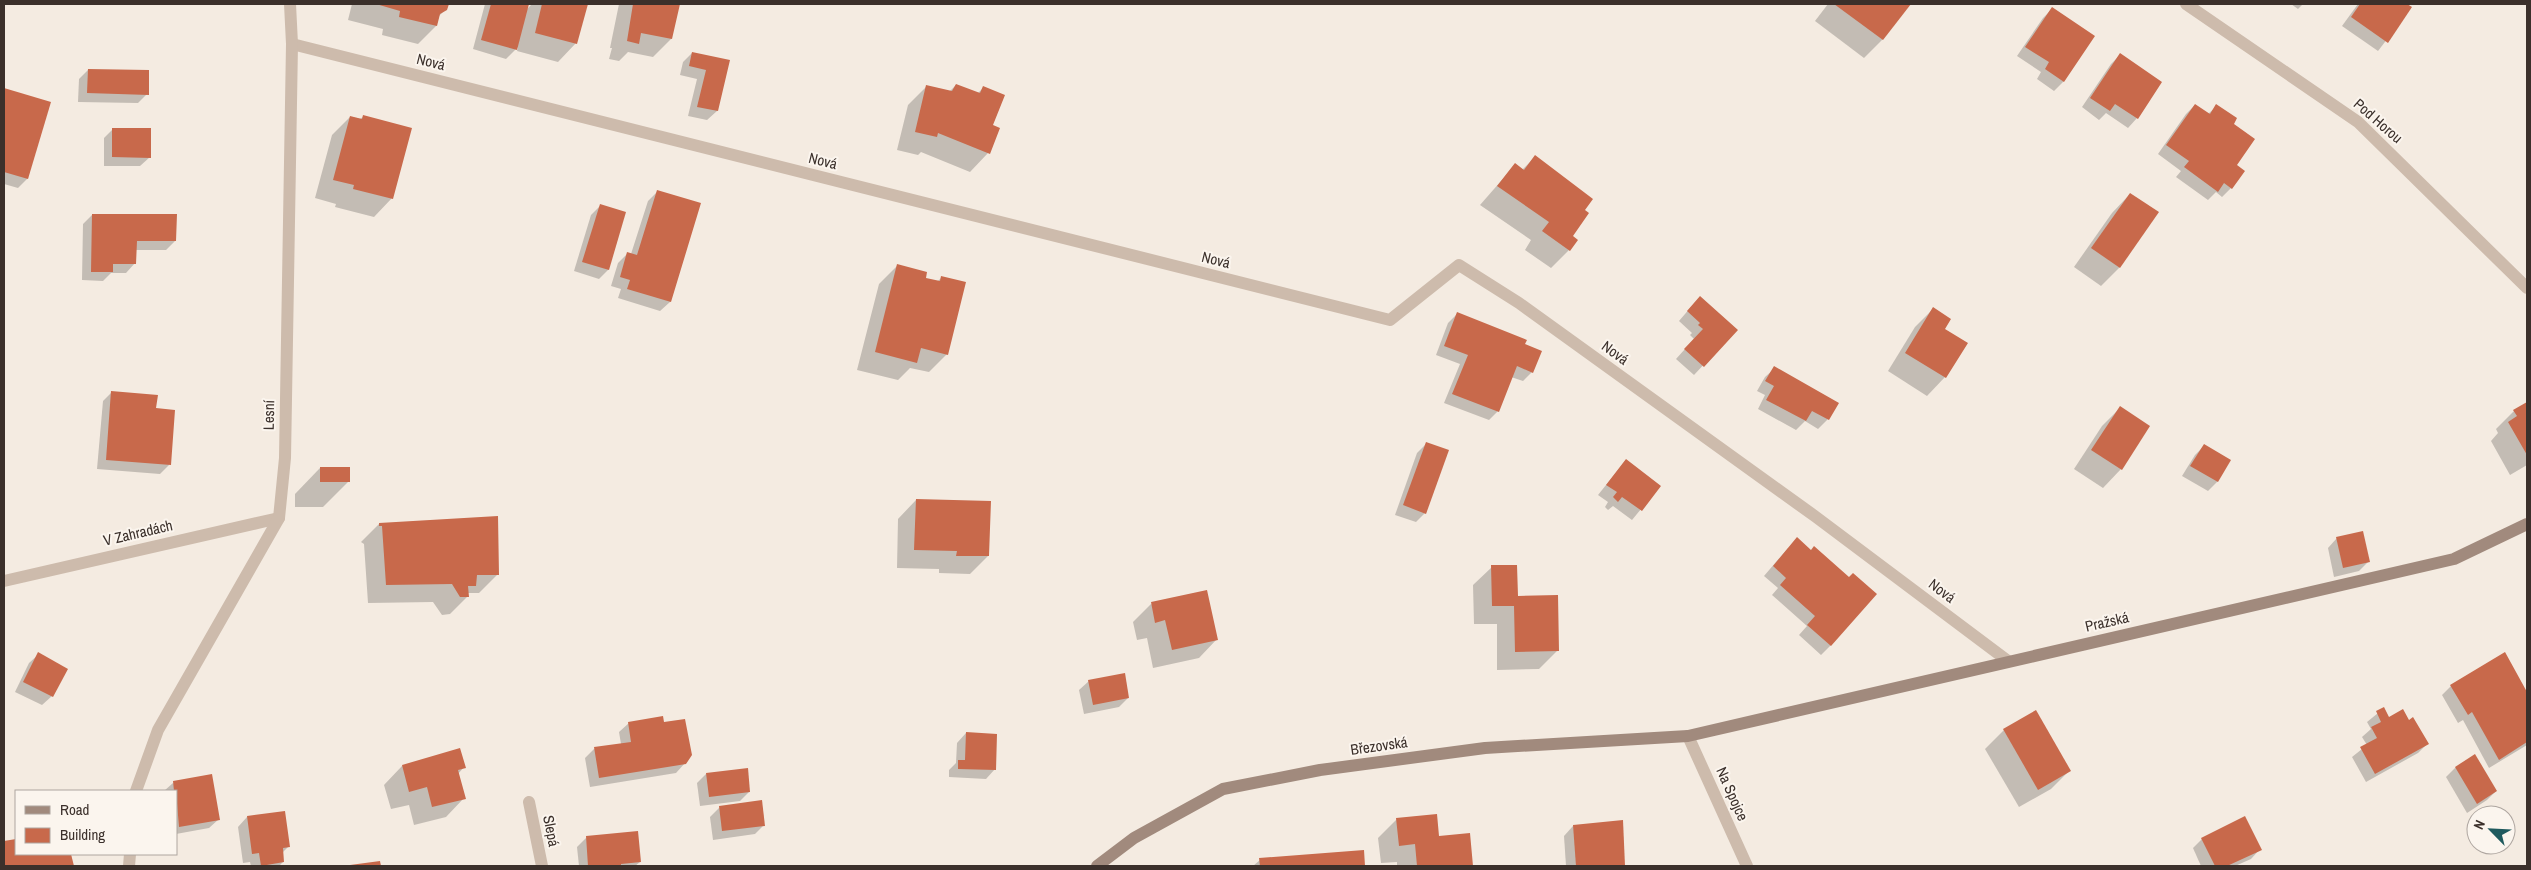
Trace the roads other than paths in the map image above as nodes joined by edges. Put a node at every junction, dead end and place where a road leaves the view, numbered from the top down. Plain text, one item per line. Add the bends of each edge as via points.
1 (290, 4) edge
2 (2186, 4) edge
3 (292, 44) junction
4 (2527, 288) edge
5 (279, 518) junction
6 (2527, 524) edge
7 (4, 581) edge
8 (2008, 661) junction
9 (1688, 736) junction
10 (136, 790) edge
11 (529, 802) dead end
12 (542, 866) edge
13 (1097, 866) edge
14 (1746, 866) edge

1 - 3 street, Lesní
2 - 4 street, Pod Horou via 2358,122
3 - 5 street, Lesní via 285,458
3 - 8 street, Nová via 1390,320 1459,264 1535,315 1816,518
5 - 7 street, V Zahradách
5 - 10 street, Lesní via 158,730
6 - 8 street, Pražská via 2454,559
8 - 9 street, Pražská
9 - 13 street, Březovská via 1485,748 1320,770 1223,789 1134,838
9 - 14 street, Na Spojce
11 - 12 street, Slepá

